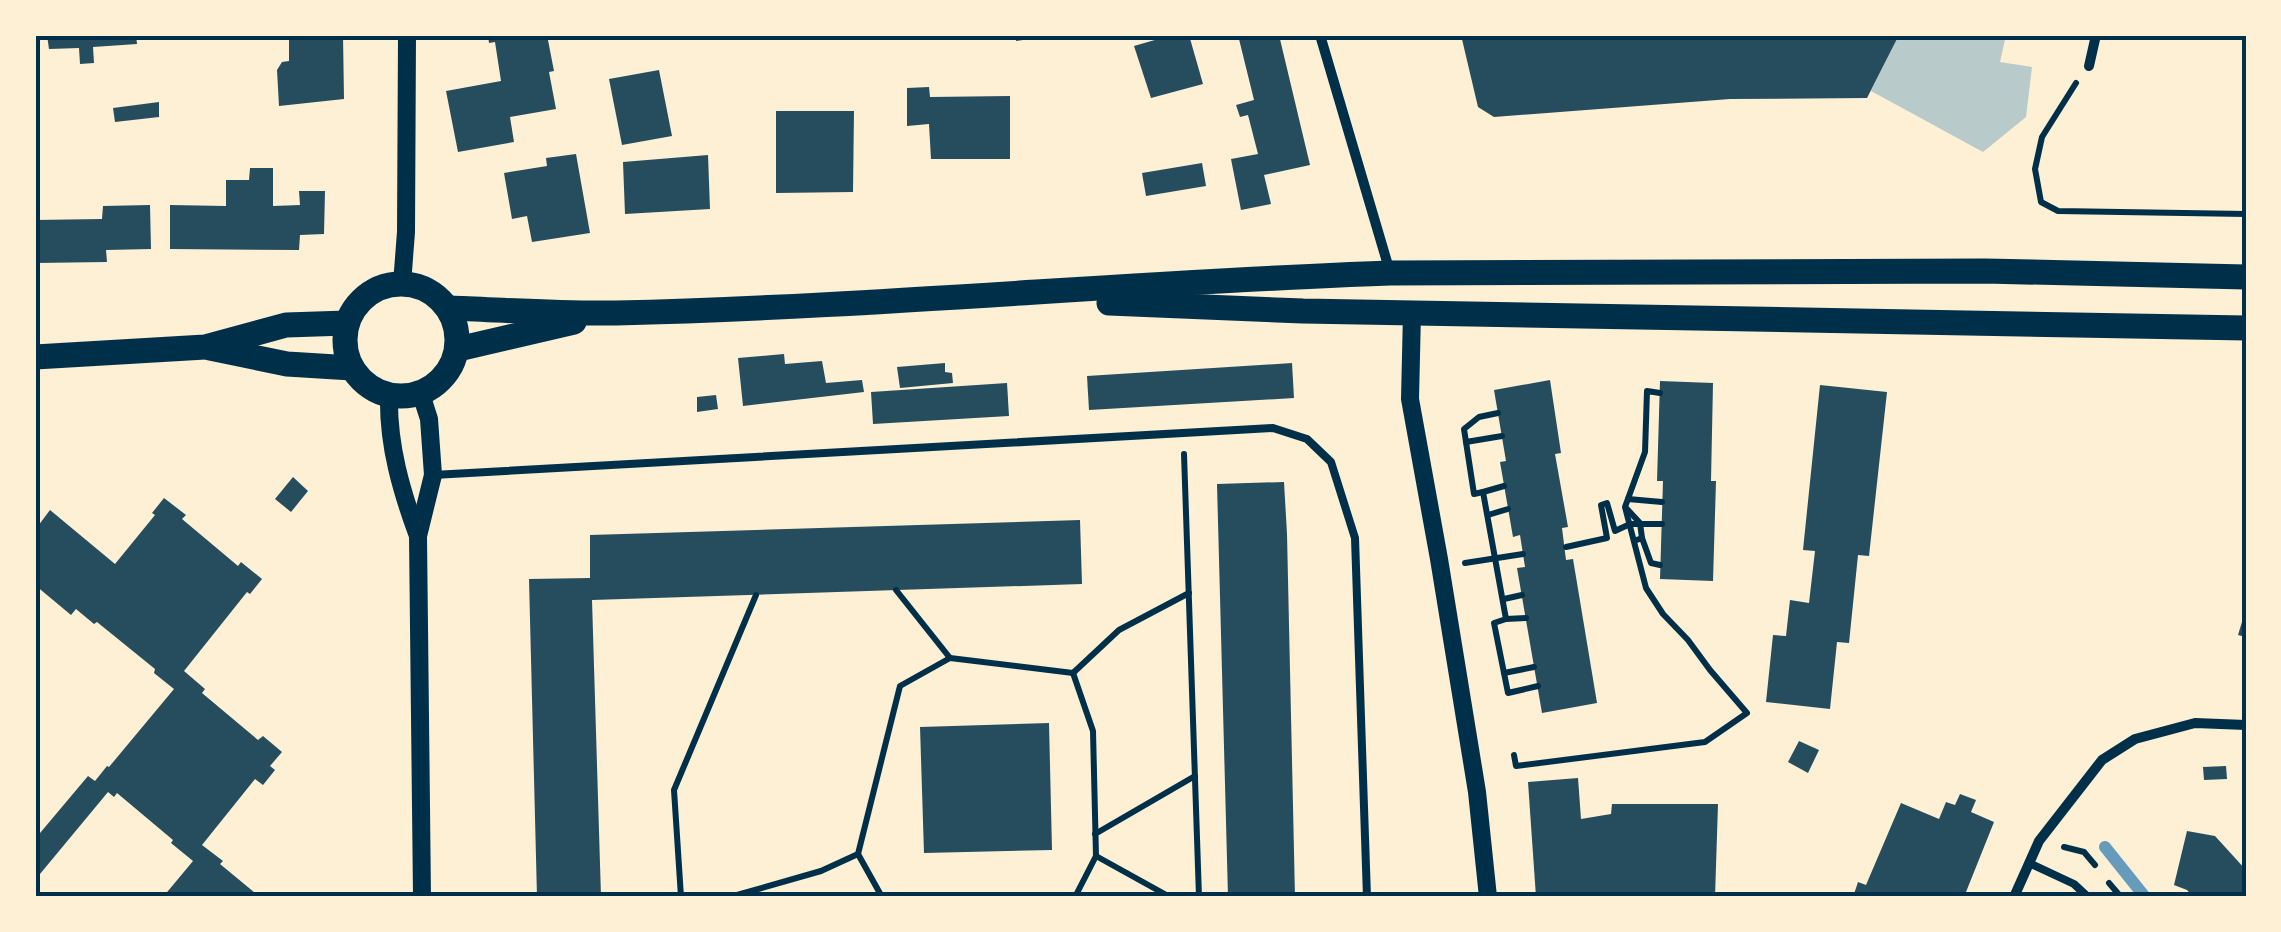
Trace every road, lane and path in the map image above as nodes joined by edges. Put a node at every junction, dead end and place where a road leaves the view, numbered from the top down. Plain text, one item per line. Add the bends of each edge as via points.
1 (406, 35) edge
2 (1320, 35) edge
3 (2096, 35) edge
4 (2089, 66) joint
5 (2246, 214) edge
6 (1390, 273) junction
7 (2246, 277) edge
8 (402, 284) junction
9 (969, 298) junction
10 (448, 308) junction
11 (613, 313) junction
12 (1412, 313) junction
13 (348, 323) junction
14 (2246, 328) edge
15 (205, 346) junction
16 (458, 349) junction
17 (35, 357) edge
18 (352, 368) junction
19 (1660, 393) dead end
20 (421, 394) junction
21 (389, 396) junction
22 (1498, 413) dead end
23 (1184, 433) junction
24 (1658, 434) dead end
25 (1646, 435) junction
26 (1502, 436) dead end
27 (1466, 442) junction
28 (1643, 458) junction
29 (1658, 458) dead end
30 (432, 476) junction
31 (1504, 486) dead end
32 (1483, 492) junction
33 (1662, 502) dead end
34 (1627, 503) junction
35 (1508, 509) dead end
36 (1488, 515) junction
37 (1640, 523) junction
38 (1630, 524) junction
39 (1662, 524) dead end
40 (418, 536) junction
41 (1638, 539) junction
42 (1566, 547) dead end
43 (1523, 554) dead end
44 (1494, 558) junction
45 (1660, 565) dead end
46 (1440, 567) junction
47 (896, 590) dead end
48 (1189, 592) junction
49 (756, 594) dead end
50 (1522, 595) dead end
51 (1504, 599) junction
52 (1526, 618) dead end
53 (1506, 619) junction
54 (950, 658) junction
55 (1534, 667) dead end
56 (1073, 672) junction
57 (1504, 673) junction
58 (1538, 686) dead end
59 (2246, 725) edge
60 (1514, 755) dead end
61 (1195, 776) junction
62 (1095, 834) junction
63 (858, 854) junction
64 (1096, 856) junction
65 (2029, 864) junction
66 (422, 897) edge
67 (681, 897) edge
68 (730, 897) edge
69 (882, 897) edge
70 (1075, 897) edge
71 (1170, 897) edge
72 (1200, 897) edge
73 (1366, 897) edge
74 (1488, 897) edge
75 (2014, 897) edge
76 (2088, 897) edge

1 - 8 street
2 - 6 street
3 - 4 street
4 - 5 path via 2042,137 2036,169 2042,202 2058,211
6 - 7 main road
6 - 9 main road
8 - 10 main road via 430,291
8 - 13 main road via 368,294
9 - 11 main road
9 - 12 main road
10 - 11 main road
10 - 16 main road
11 - 16 main road
12 - 14 main road
12 - 46 street via 1410,399
13 - 15 main road via 286,325
13 - 18 main road
15 - 17 main road
15 - 18 main road via 287,364
16 - 20 main road via 444,378
18 - 21 main road
19 - 25 path via 1647,390
20 - 21 main road
20 - 30 street via 430,418
21 - 40 street via 400,488
22 - 27 path via 1464,429
23 - 30 lane
23 - 48 path
23 - 73 lane via 1272,428 1307,439 1330,462 1355,538
24 - 25 path
25 - 28 path
26 - 27 path
27 - 32 path via 1474,494
28 - 29 path
28 - 34 path
30 - 40 street
31 - 32 path
32 - 36 path
33 - 34 path
34 - 37 path
34 - 38 path
35 - 36 path
36 - 44 path
37 - 38 path
37 - 39 path
37 - 41 path
38 - 41 path
38 - 42 path via 1615,531 1607,503 1601,505 1607,538
40 - 66 street
41 - 45 path via 1652,564
41 - 60 path via 1646,588 1747,713 1706,742 1516,766
43 - 44 path
44 - 46 path
44 - 51 path
46 - 74 street
47 - 54 path
48 - 56 path via 1119,630
48 - 61 path
49 - 67 path via 674,790
50 - 51 path
51 - 53 path
52 - 53 path
53 - 57 path via 1494,623
54 - 56 path
54 - 63 path via 900,686
55 - 57 path
56 - 62 path via 1093,731
57 - 58 path via 1508,693
59 - 65 street via 2195,723 2135,739 2102,760
61 - 62 path
61 - 72 path
62 - 64 path
63 - 68 path
63 - 69 path
64 - 70 path
64 - 71 path
65 - 75 street
65 - 76 lane

